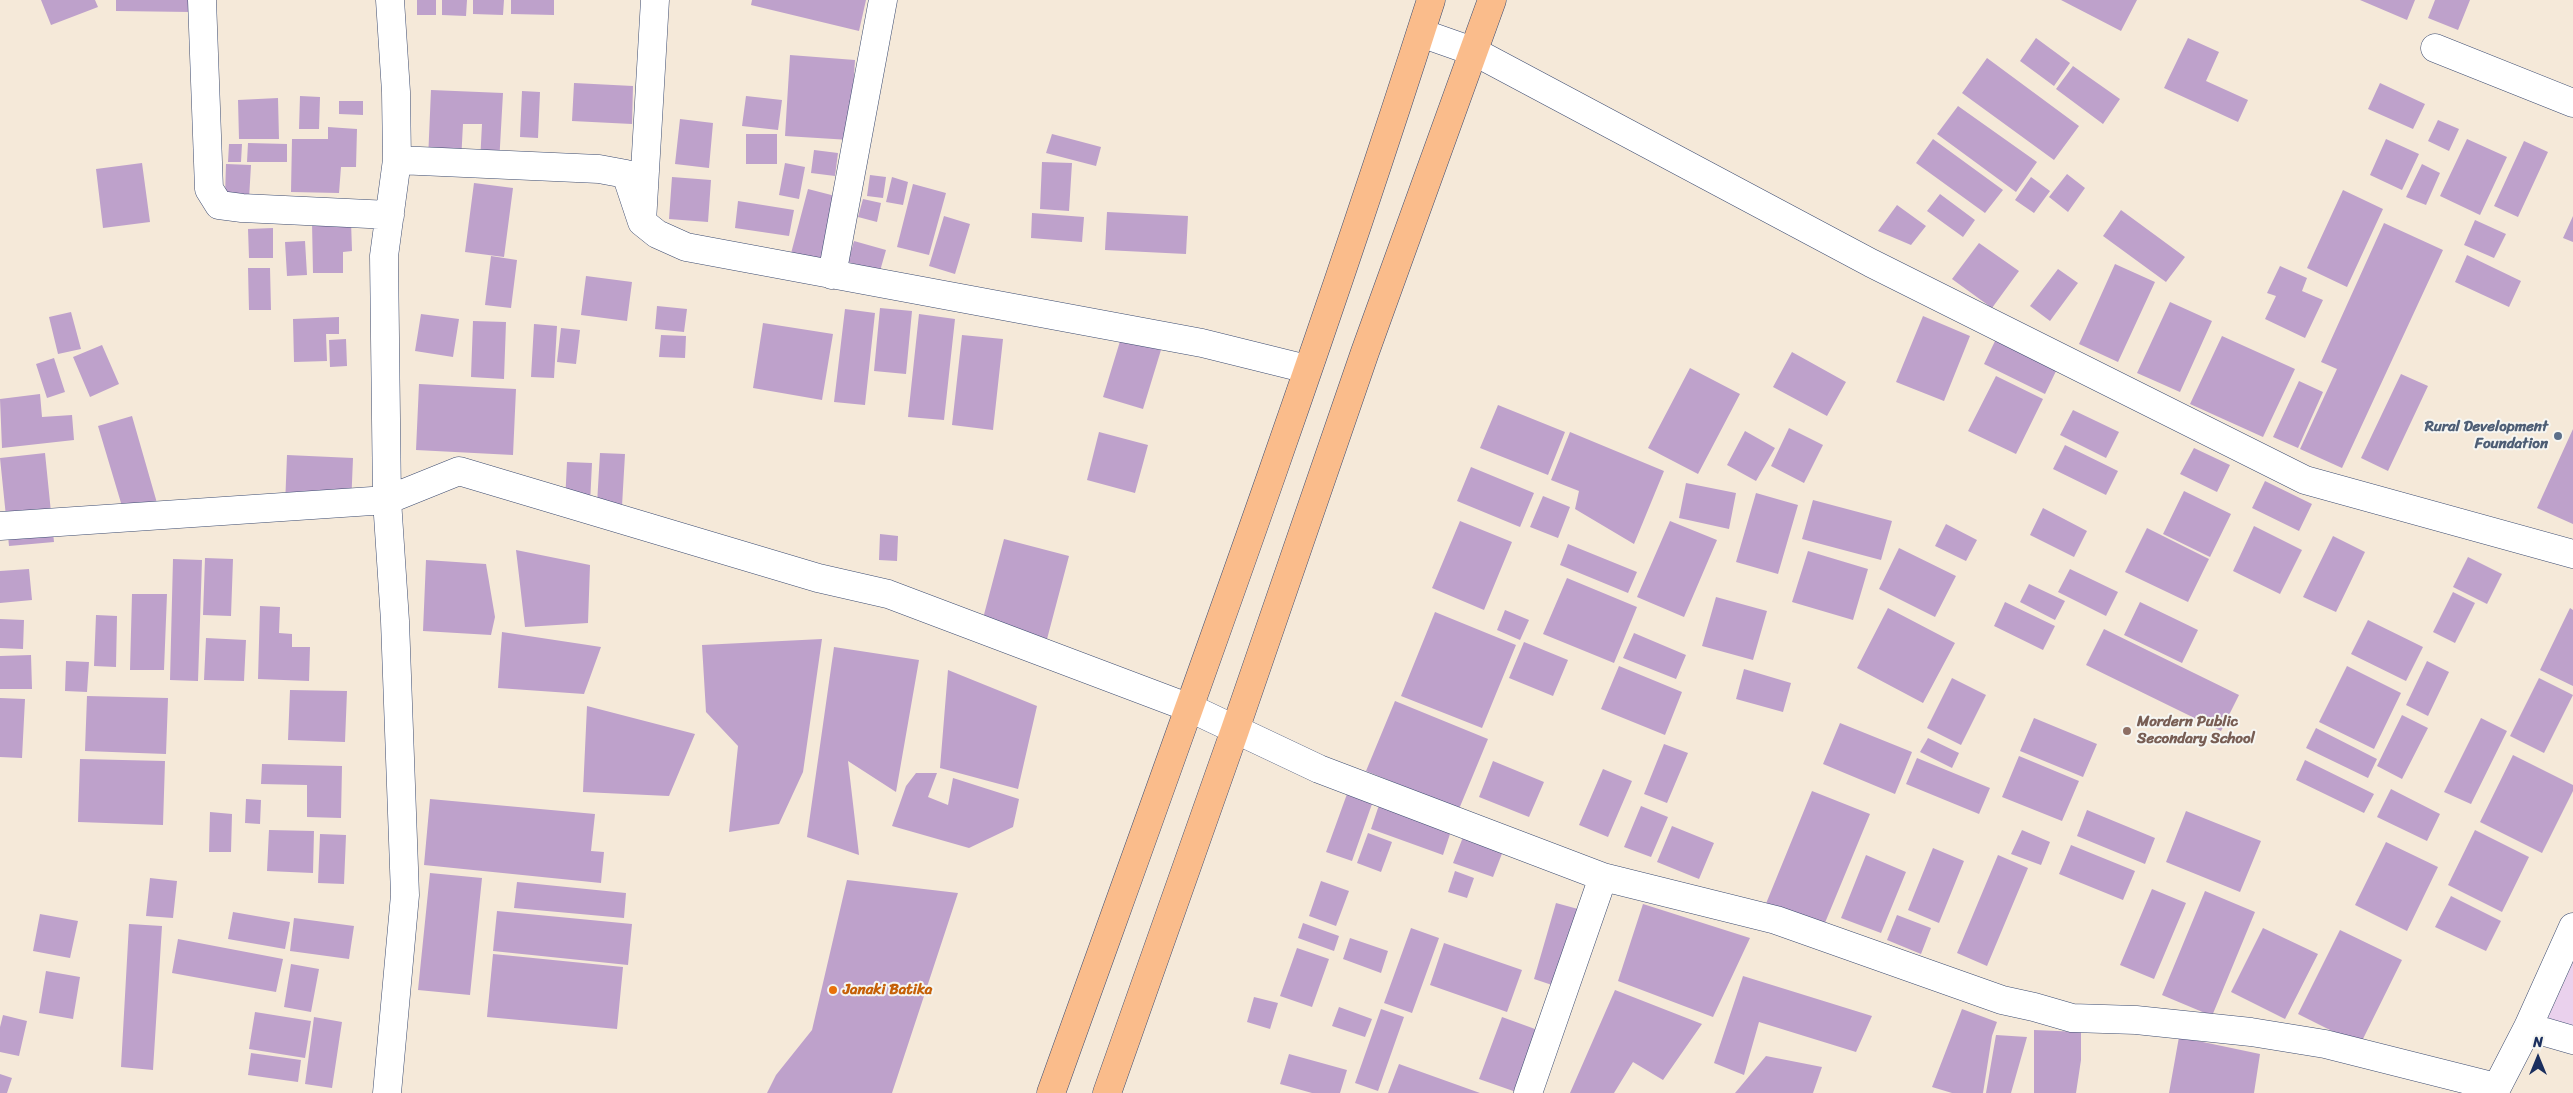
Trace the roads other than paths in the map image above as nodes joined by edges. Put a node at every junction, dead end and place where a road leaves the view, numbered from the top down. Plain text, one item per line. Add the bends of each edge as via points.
1 (202, 0) edge
2 (390, 0) edge
3 (655, 0) edge
4 (883, 0) edge
5 (1431, 0) edge
6 (1492, 0) edge
7 (1420, 33) junction
8 (2435, 48) dead end
9 (1475, 52) junction
10 (2573, 103) edge
11 (397, 160) junction
12 (390, 215) junction
13 (642, 222) junction
14 (832, 275) junction
15 (1307, 369) junction
16 (387, 500) junction
17 (0, 526) edge
18 (2573, 554) edge
19 (1190, 708) junction
20 (1235, 730) junction
21 (1603, 877) junction
22 (2573, 927) edge
23 (2528, 1027) junction
24 (2573, 1040) edge
25 (2495, 1090) edge
26 (387, 1093) edge
27 (1051, 1093) edge
28 (1106, 1093) edge
29 (1528, 1093) edge

1 - 12 street via 210,189 219,205
2 - 11 street
3 - 13 street
4 - 14 street
5 - 7 highway
6 - 9 highway
7 - 9 street
7 - 15 highway
8 - 10 street
9 - 18 street via 1871,263 2305,480
9 - 20 highway via 1364,352
11 - 12 street
11 - 13 street via 599,169 626,174
12 - 16 street via 384,256
13 - 14 street via 657,234 686,247
14 - 15 street via 1202,343
15 - 19 highway
16 - 17 street
16 - 19 street via 458,471 818,578 888,594
16 - 26 street via 405,896
19 - 20 street
19 - 27 highway
20 - 21 street via 1319,769
20 - 28 highway
21 - 25 street via 1776,920 2002,1000 2072,1018 2136,1020 2251,1032 2325,1044
21 - 29 street
22 - 23 street
23 - 24 street
23 - 25 street

